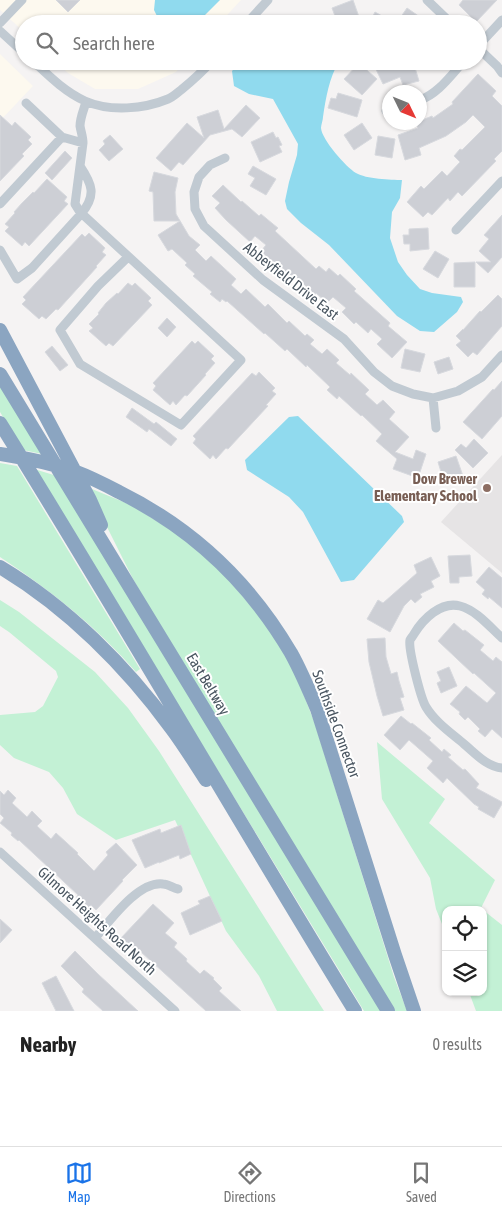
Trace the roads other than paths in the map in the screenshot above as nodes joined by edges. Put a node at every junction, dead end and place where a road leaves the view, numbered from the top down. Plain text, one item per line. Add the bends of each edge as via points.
1 (22, 0) edge
2 (268, 0) edge
3 (427, 0) edge
4 (254, 15) edge
5 (443, 15) edge
6 (502, 20) edge
7 (0, 23) edge
8 (0, 31) edge
9 (487, 37) edge
10 (15, 44) edge
11 (487, 57) edge
12 (43, 70) edge
13 (204, 70) edge
14 (456, 70) edge
15 (502, 73) edge
16 (427, 96) edge
17 (86, 102) junction
18 (26, 103) dead end
19 (62, 138) junction
20 (83, 143) junction
21 (226, 158) dead end
22 (80, 166) junction
23 (502, 181) edge
24 (0, 204) edge
25 (81, 214) junction
26 (456, 230) dead end
27 (0, 250) edge
28 (128, 257) junction
29 (0, 330) edge
30 (502, 355) edge
31 (0, 374) edge
32 (433, 398) junction
33 (0, 423) edge
34 (436, 428) dead end
35 (0, 454) edge
36 (0, 567) edge
37 (126, 581) junction
38 (502, 638) edge
39 (502, 768) edge
40 (0, 852) edge
41 (274, 878) junction
42 (178, 889) dead end
43 (95, 938) junction
44 (175, 1011) edge
45 (354, 1011) edge
46 (388, 1011) edge
47 (414, 1011) edge

1 - 7 street
2 - 4 street
3 - 5 street
6 - 9 street
8 - 10 street
11 - 15 street
12 - 17 street
13 - 17 street via 170,98 146,106 106,107
14 - 16 street
17 - 20 street via 80,127
18 - 19 street
19 - 20 street
19 - 24 street
20 - 22 street
21 - 32 street, Abbeyfield Drive East via 210,165 199,177 194,192 196,209 204,226 264,280 344,339 374,372 392,386
22 - 25 street via 75,204
22 - 25 street via 92,190
23 - 26 street
25 - 27 street via 32,268 17,279
25 - 28 street
28 - 28 street via 241,360 180,425 80,364 60,330
29 - 37 highway via 90,500
30 - 32 street via 482,376 458,391
31 - 37 highway, East Beltway
32 - 34 street
33 - 41 highway
35 - 47 highway, Southside Connector via 73,471 143,504 203,546 268,618 291,654 316,709
36 - 41 highway via 80,626 146,695
37 - 46 highway, East Beltway
38 - 39 street via 471,610 448,605 433,612 410,641 424,704 431,715 484,762
40 - 43 street, Gilmore Heights Road North
41 - 45 highway
42 - 43 street via 163,884 149,886 135,894
43 - 44 street, Gilmore Heights Road North

